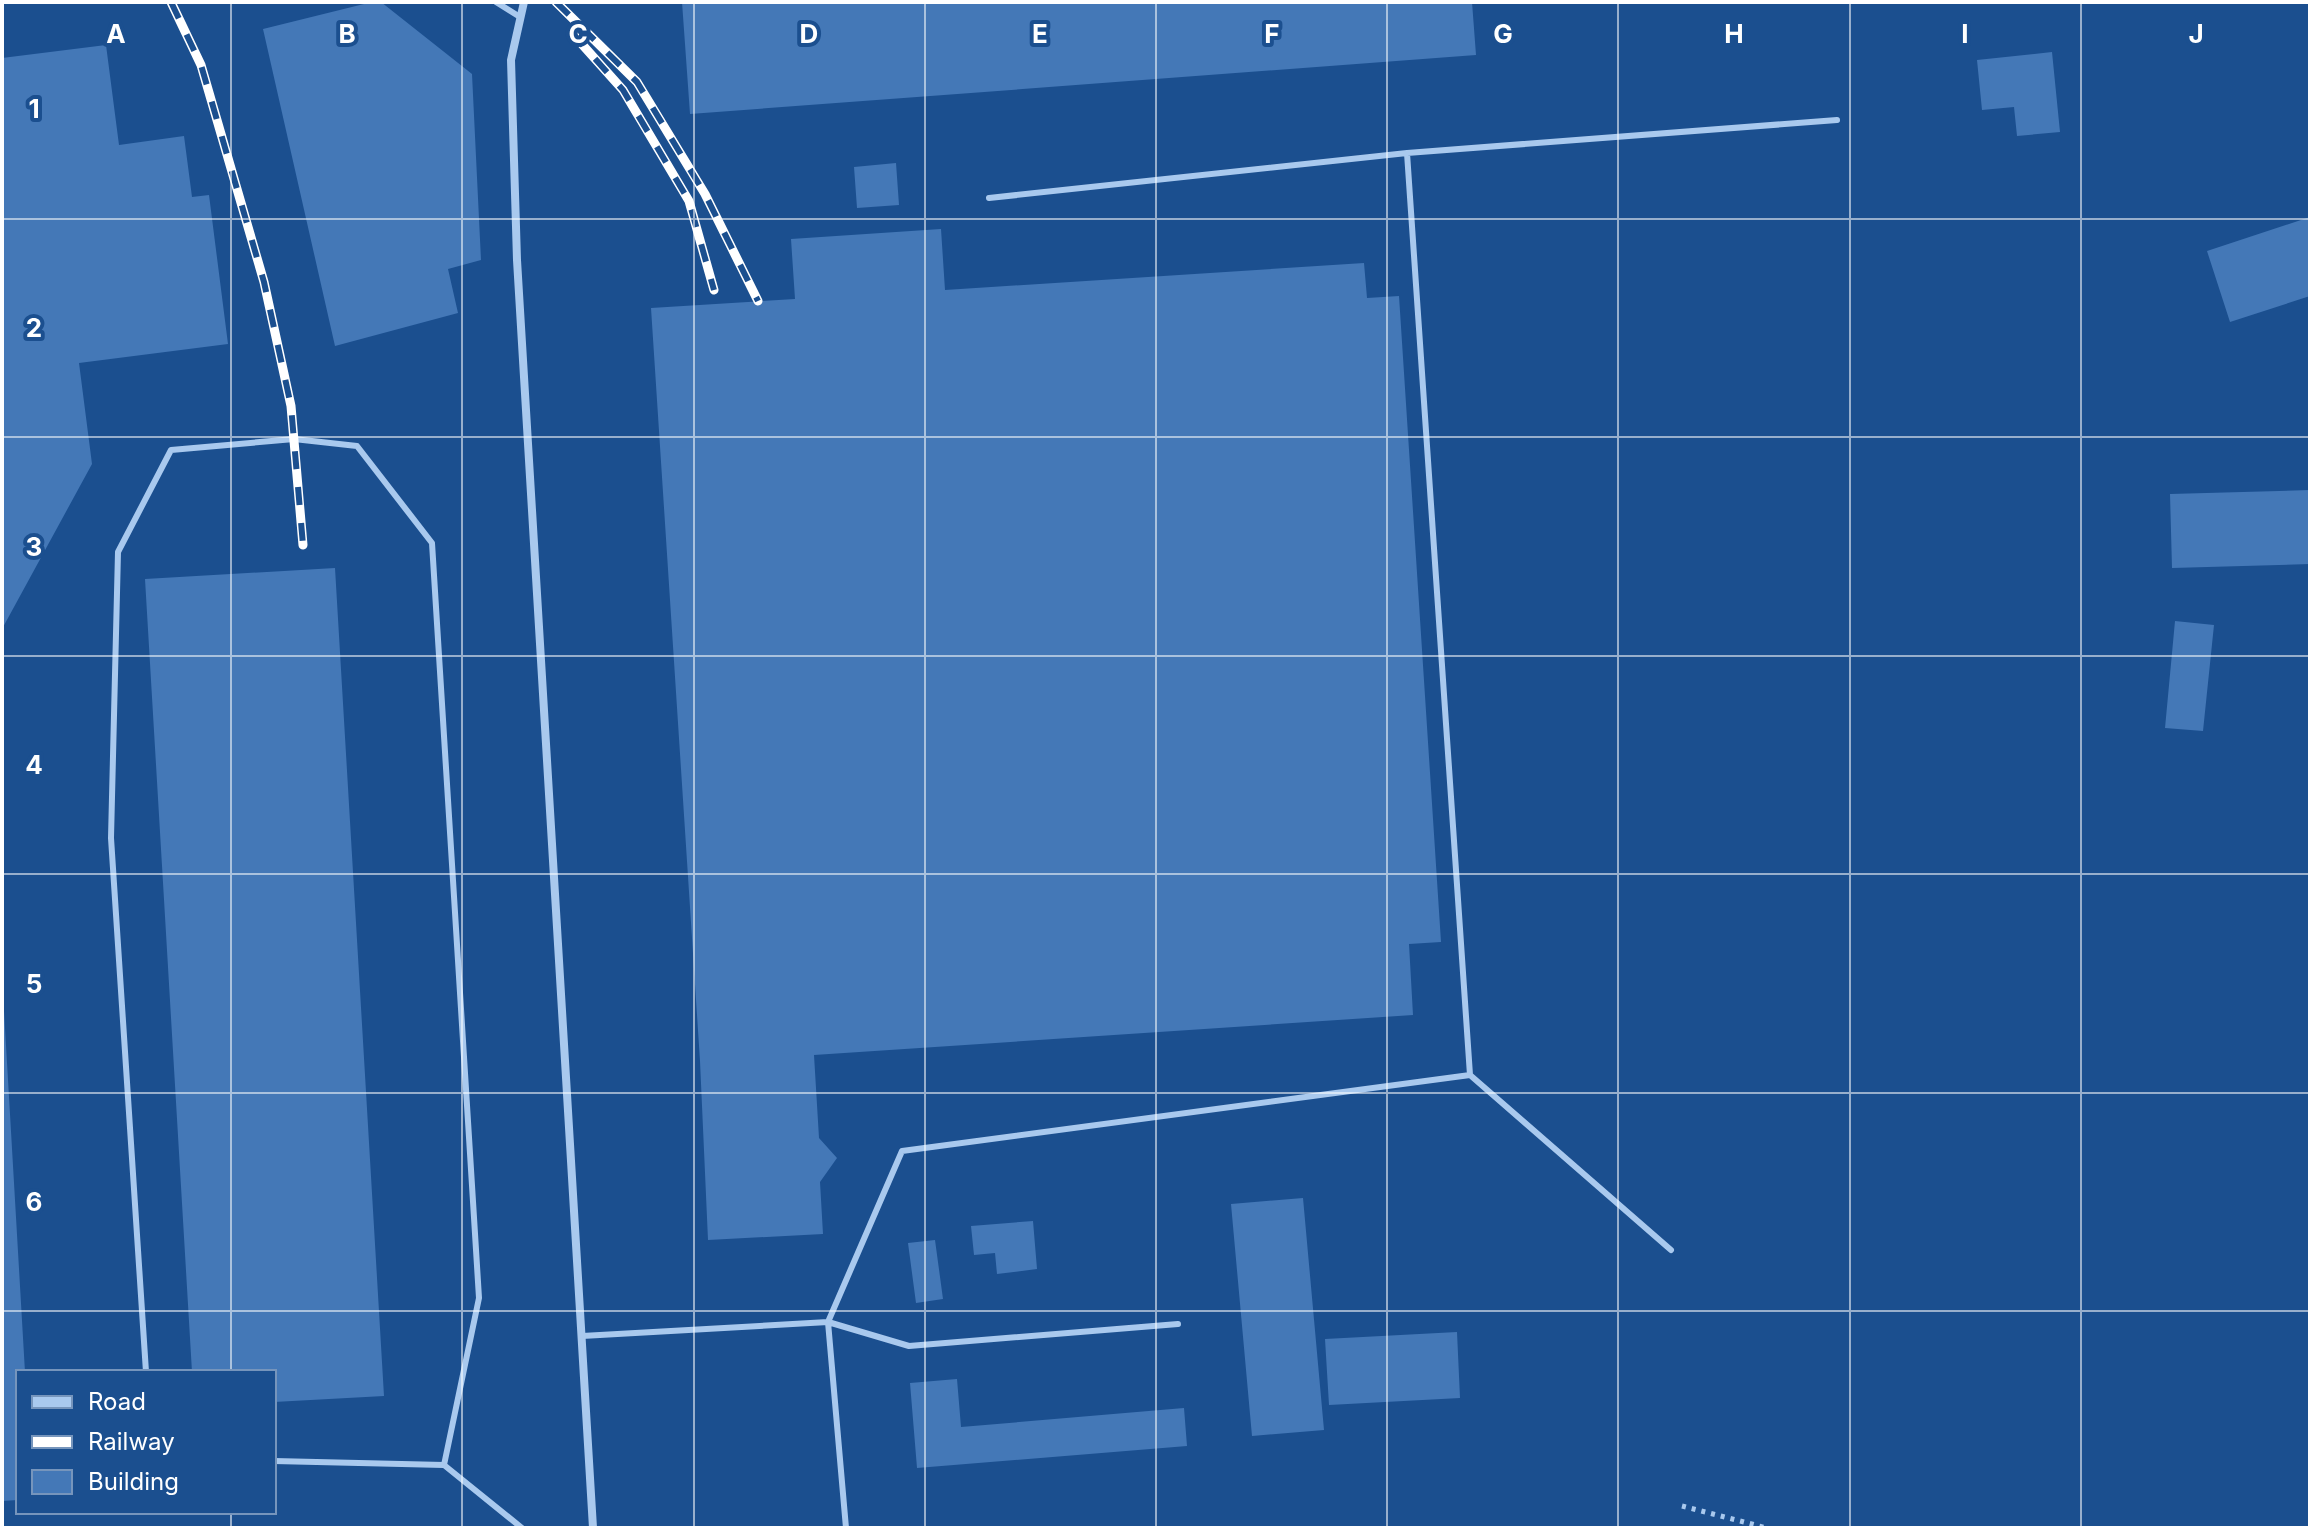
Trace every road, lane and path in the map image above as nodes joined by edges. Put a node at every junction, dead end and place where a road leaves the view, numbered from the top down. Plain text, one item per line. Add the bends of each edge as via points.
1 (496, 2) edge
2 (524, 2) edge
3 (520, 17) junction
4 (1837, 120) dead end
5 (1407, 153) junction
6 (989, 198) dead end
7 (1470, 1075) junction
8 (1671, 1250) dead end
9 (828, 1322) junction
10 (1178, 1324) dead end
11 (582, 1336) junction
12 (146, 1370) edge
13 (276, 1461) edge
14 (444, 1465) junction
15 (1682, 1506) dead end
16 (522, 1528) edge
17 (593, 1528) edge
18 (846, 1528) edge
19 (1767, 1528) edge

1 - 3 lane
2 - 3 street
3 - 11 street via 511,60 518,276
4 - 5 lane
5 - 6 lane
5 - 7 lane
7 - 8 lane
7 - 9 lane via 902,1151
9 - 10 lane via 909,1346
9 - 11 lane
9 - 18 lane
11 - 17 street
12 - 14 lane via 111,838 118,552 171,450 294,439 357,446 432,543 479,1298
13 - 14 lane
14 - 16 lane
15 - 19 path

